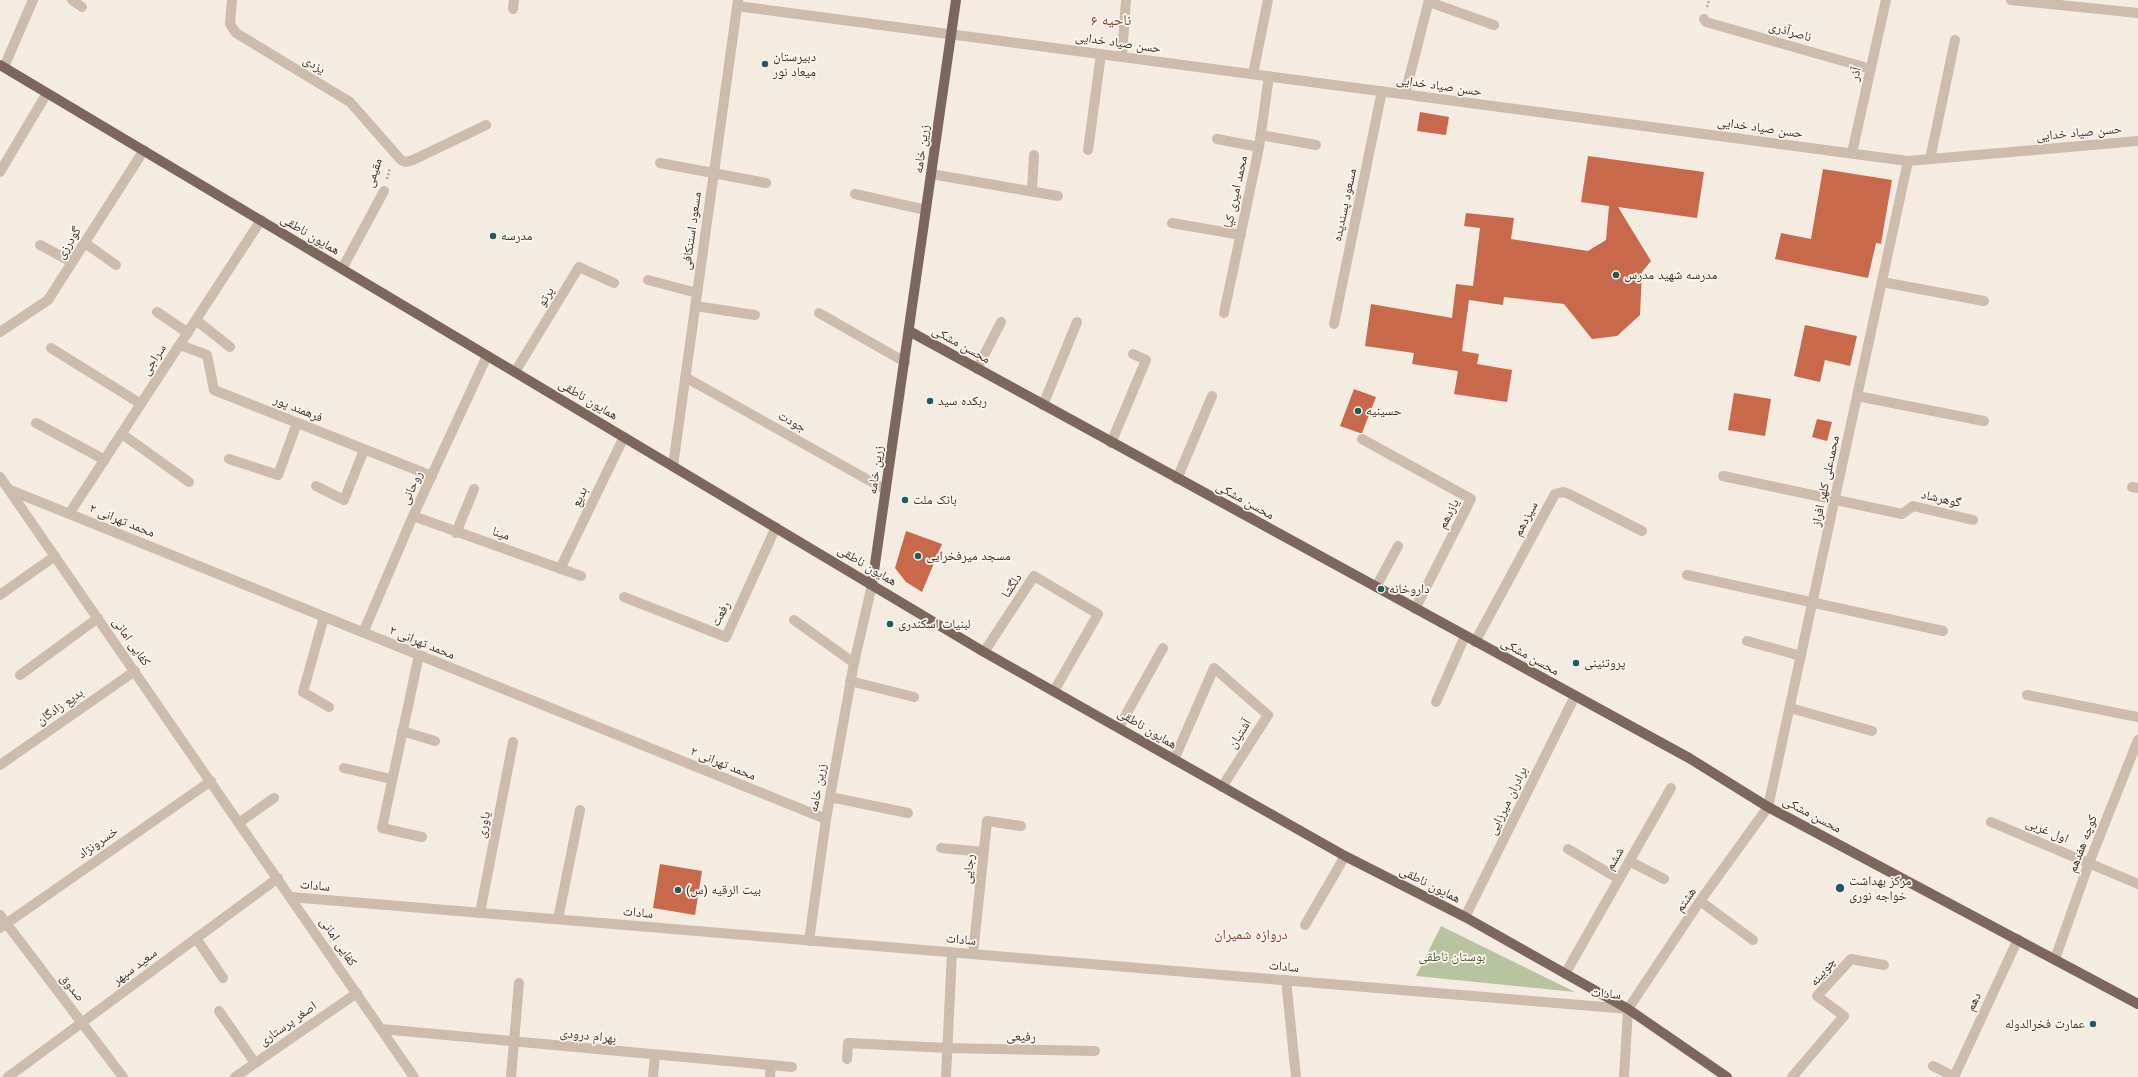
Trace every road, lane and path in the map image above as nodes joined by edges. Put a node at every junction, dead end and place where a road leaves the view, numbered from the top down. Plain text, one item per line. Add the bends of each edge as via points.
1 (33, 0) edge
2 (72, 0) edge
3 (232, 0) edge
4 (956, 0) edge
5 (1126, 0) edge
6 (1268, 0) edge
7 (1886, 0) edge
8 (2012, 0) edge
9 (1429, 1) edge
10 (2043, 2) edge
11 (738, 3) edge
12 (82, 7) dead end
13 (2138, 13) edge
14 (1704, 19) dead end
15 (1494, 25) dead end
16 (952, 34) junction
17 (1955, 40) dead end
18 (1102, 54) junction
19 (1122, 57) junction
20 (2, 66) edge
21 (1871, 69) junction
22 (1253, 74) junction
23 (1269, 76) junction
24 (1382, 91) junction
25 (47, 93) junction
26 (1405, 94) junction
27 (486, 125) dead end
28 (1261, 135) junction
29 (1217, 139) dead end
30 (2138, 141) edge
31 (1316, 145) dead end
32 (1259, 147) junction
33 (144, 150) junction
34 (1088, 150) dead end
35 (394, 154) junction
36 (1852, 154) junction
37 (1034, 155) dead end
38 (1930, 159) junction
39 (1908, 161) junction
40 (660, 163) dead end
41 (0, 172) edge
42 (714, 172) junction
43 (931, 174) junction
44 (766, 183) dead end
45 (384, 191) joint
46 (1032, 191) junction
47 (855, 194) dead end
48 (1058, 196) dead end
49 (926, 210) junction
50 (261, 220) junction
51 (1172, 223) dead end
52 (1241, 235) junction
53 (85, 243) junction
54 (40, 245) dead end
55 (72, 262) junction
56 (116, 265) dead end
57 (342, 269) junction
58 (648, 280) dead end
59 (1882, 282) junction
60 (614, 283) dead end
61 (697, 294) junction
62 (1984, 301) dead end
63 (695, 306) junction
64 (157, 312) dead end
65 (819, 313) dead end
66 (1224, 313) dead end
67 (755, 315) dead end
68 (196, 320) junction
69 (1001, 322) dead end
70 (1077, 322) dead end
71 (1334, 324) dead end
72 (0, 332) edge
73 (909, 332) junction
74 (188, 333) junction
75 (180, 345) junction
76 (230, 347) dead end
77 (51, 348) dead end
78 (1133, 354) dead end
79 (488, 356) junction
80 (905, 362) junction
81 (977, 369) junction
82 (515, 372) junction
83 (685, 377) junction
84 (1212, 396) dead end
85 (1857, 396) junction
86 (141, 404) junction
87 (1043, 405) junction
88 (1984, 421) dead end
89 (36, 423) dead end
90 (297, 423) junction
91 (122, 434) junction
92 (624, 437) junction
93 (1362, 439) dead end
94 (1111, 443) junction
95 (364, 450) junction
96 (229, 459) dead end
97 (105, 460) junction
98 (673, 466) junction
99 (0, 476) edge
100 (432, 476) junction
101 (1723, 476) dead end
102 (1177, 479) junction
103 (189, 482) dead end
104 (316, 486) dead end
105 (474, 489) dead end
106 (10, 490) junction
107 (886, 490) junction
108 (1835, 500) junction
109 (69, 514) junction
110 (413, 516) junction
111 (1973, 520) dead end
112 (776, 527) junction
113 (1642, 531) dead end
114 (456, 533) junction
115 (1398, 546) dead end
116 (55, 556) junction
117 (560, 569) junction
118 (1687, 575) dead end
119 (581, 576) dead end
120 (872, 585) junction
121 (1376, 587) junction
122 (0, 595) edge
123 (624, 597) dead end
124 (1812, 603) junction
125 (1415, 609) junction
126 (324, 617) junction
127 (98, 618) junction
128 (794, 620) dead end
129 (1943, 631) dead end
130 (363, 633) junction
131 (1465, 636) junction
132 (1747, 641) dead end
133 (1475, 642) junction
134 (1163, 648) dead end
135 (984, 652) junction
136 (419, 656) junction
137 (1801, 656) junction
138 (854, 663) junction
139 (135, 671) junction
140 (20, 675) dead end
141 (850, 681) junction
142 (1054, 691) junction
143 (2027, 695) dead end
144 (1575, 696) junction
145 (914, 697) dead end
146 (1436, 702) dead end
147 (329, 707) dead end
148 (1790, 708) junction
149 (2138, 718) edge
150 (1120, 727) junction
151 (402, 731) junction
152 (1872, 731) dead end
153 (2138, 740) edge
154 (435, 741) dead end
155 (513, 742) dead end
156 (1174, 760) junction
157 (0, 765) edge
158 (344, 768) dead end
159 (391, 779) junction
160 (211, 781) junction
161 (1222, 787) junction
162 (1671, 788) dead end
163 (830, 797) junction
164 (274, 798) dead end
165 (1768, 807) junction
166 (580, 810) dead end
167 (908, 813) dead end
168 (826, 819) junction
169 (240, 822) junction
170 (1991, 822) dead end
171 (1021, 826) dead end
172 (422, 837) dead end
173 (941, 848) dead end
174 (1568, 849) dead end
175 (984, 852) junction
176 (1345, 856) junction
177 (1629, 861) junction
178 (2089, 863) junction
179 (278, 878) junction
180 (1619, 879) junction
181 (1664, 879) dead end
182 (2138, 884) edge
183 (291, 897) junction
184 (1700, 901) junction
185 (480, 913) junction
186 (1465, 917) junction
187 (558, 919) junction
188 (2, 922) edge
189 (1305, 925) dead end
190 (196, 938) junction
191 (2018, 939) junction
192 (1753, 940) dead end
193 (809, 941) junction
194 (952, 952) junction
195 (973, 954) junction
196 (2055, 959) junction
197 (1884, 965) dead end
198 (1565, 974) junction
199 (223, 978) dead end
200 (1286, 980) junction
201 (519, 983) dead end
202 (357, 993) junction
203 (2138, 1004) edge
204 (1628, 1009) junction
205 (219, 1011) dead end
206 (82, 1023) junction
207 (382, 1029) junction
208 (514, 1041) junction
209 (947, 1048) junction
210 (1095, 1051) dead end
211 (655, 1055) junction
212 (846, 1059) dead end
213 (255, 1063) junction
214 (771, 1065) junction
215 (1933, 1066) dead end
216 (792, 1067) dead end
217 (8, 1077) edge
218 (123, 1077) edge
219 (235, 1077) edge
220 (414, 1077) edge
221 (511, 1077) edge
222 (653, 1077) edge
223 (770, 1077) edge
224 (946, 1077) edge
225 (1296, 1077) edge
226 (1624, 1077) edge
227 (1727, 1077) edge
228 (1792, 1077) edge
229 (1954, 1077) edge

1 - 20 street
2 - 12 street
3 - 35 street, یزدی via 230,24 236,33 350,102
4 - 16 main road, زرین خامه
5 - 19 street
6 - 22 street
7 - 21 street, آذر
8 - 10 street
9 - 15 street
9 - 26 street
10 - 13 street
11 - 16 street, حسن صیاد خدایی
11 - 42 street, مسعود استنکافی
14 - 21 street, ناصرآذری via 1706,22
16 - 18 street, حسن صیاد خدایی
16 - 43 main road, زرین خامه
17 - 38 street
18 - 19 street, حسن صیاد خدایی
18 - 34 street
19 - 22 street, حسن صیاد خدایی
20 - 25 main road, همایون ناطقی
21 - 36 street, آذر
22 - 23 street, حسن صیاد خدایی
23 - 24 street, حسن صیاد خدایی
23 - 28 street, محمد امیری کیا
24 - 26 street, حسن صیاد خدایی
24 - 71 street, مسعود پسندیده
25 - 33 main road, همایون ناطقی
25 - 41 street
26 - 36 street, حسن صیاد خدایی
27 - 35 street, مقیمی via 409,161 401,160
28 - 31 street
28 - 32 street, محمد امیری کیا
29 - 32 street
30 - 38 street, حسن صیاد خدایی
32 - 52 street, محمد امیری کیا
33 - 50 main road, همایون ناطقی
33 - 53 street, گودرزی
35 - 45 path, مقیمی
36 - 39 street, حسن صیاد خدایی
37 - 46 street
38 - 39 street, حسن صیاد خدایی
39 - 59 street, محمدعلی کلهر افراز
40 - 42 street
42 - 44 street
42 - 61 street, مسعود استنکافی
43 - 46 street
43 - 49 main road, زرین خامه
45 - 57 street, مقیمی
46 - 48 street
47 - 49 street
49 - 73 main road, زرین خامه
50 - 57 main road, همایون ناطقی
50 - 68 street, سراجی
51 - 52 street
52 - 66 street, محمد امیری کیا
53 - 55 street, گودرزی
53 - 56 street
54 - 55 street
55 - 72 street, گودرزی via 48,300
57 - 79 main road, همایون ناطقی
58 - 61 street
59 - 62 street
59 - 85 street, محمدعلی کلهر افراز
60 - 82 street, پرتو via 579,267
61 - 63 street, مسعود استنکافی
63 - 67 street
63 - 83 street, مسعود استنکافی
64 - 74 street
65 - 80 street
68 - 74 street, سراجی
68 - 76 street
69 - 81 street
70 - 87 street
73 - 80 main road, زرین خامه
73 - 81 main road, محسن مشکی
74 - 75 street, سراجی
75 - 86 street, سراجی
75 - 90 street, فرهمند پور via 207,355 214,390
77 - 86 street
78 - 94 street via 1146,360
79 - 82 main road, همایون ناطقی
79 - 100 street, روحانی
80 - 107 main road, زرین خامه
81 - 87 main road, محسن مشکی
82 - 92 main road, همایون ناطقی
83 - 98 street, مسعود استنکافی
83 - 107 street, جودت
84 - 102 street
85 - 88 street
85 - 108 street, محمدعلی کلهر افراز
86 - 91 street, سراجی
87 - 94 main road, محسن مشکی
89 - 97 street
90 - 95 street, فرهمند پور
90 - 96 street via 278,475
91 - 97 street, سراجی
91 - 103 street
92 - 98 main road, همایون ناطقی
92 - 117 street, بدیع
93 - 125 street, یازدهم via 1471,499
94 - 102 main road, محسن مشکی
95 - 100 street, فرهمند پور
95 - 104 street via 344,500
97 - 109 street, سراجی
98 - 112 main road, همایون ناطقی
99 - 106 street, کفایی امانی
100 - 110 street, روحانی
101 - 108 street, گوهرشاد
102 - 121 main road, محسن مشکی
105 - 114 street
106 - 109 street, محمد تهرانی ۲
106 - 116 street, کفایی امانی
107 - 120 main road, زرین خامه
108 - 111 street, گوهرشاد via 1902,514 1913,506
108 - 124 street, محمدعلی کلهر افراز
109 - 126 street, محمد تهرانی ۲
110 - 114 street, مینا
110 - 130 street, روحانی
112 - 120 main road, همایون ناطقی
112 - 123 street, رفعت via 726,637
113 - 133 street, سیزدهم via 1569,494 1555,494
114 - 117 street, مینا
115 - 121 street
116 - 122 street
116 - 127 street, کفایی امانی
117 - 119 street, مینا
118 - 124 street
120 - 135 main road, همایون ناطقی
120 - 138 street, زرین خامه
121 - 125 main road, محسن مشکی
124 - 129 street
124 - 137 street, محمدعلی کلهر افراز
125 - 131 main road, محسن مشکی
126 - 130 street, محمد تهرانی ۲
126 - 147 street via 303,692
127 - 139 street, کفایی امانی
127 - 140 street
128 - 138 street
130 - 136 street, محمد تهرانی ۲
131 - 133 main road, محسن مشکی
131 - 146 street
132 - 137 street
133 - 144 main road, محسن مشکی
134 - 150 street
135 - 142 main road, همایون ناطقی
135 - 142 street, دلگشا via 1034,576 1098,614
136 - 151 street
136 - 168 street, محمد تهرانی ۲
137 - 148 street, محمدعلی کلهر افراز
138 - 141 street, زرین خامه
139 - 157 street, بدیع زادگان
139 - 160 street, کفایی امانی
141 - 145 street
141 - 163 street, زرین خامه
142 - 150 main road, همایون ناطقی
143 - 149 street
144 - 165 main road, محسن مشکی via 1689,758
144 - 186 street, برادران میرزایی
148 - 152 street
148 - 165 street, محمدعلی کلهر افراز
150 - 156 main road, همایون ناطقی
151 - 154 street
151 - 159 street
153 - 178 street, کوچه هفدهم
155 - 185 street, یاوری
156 - 161 main road, همایون ناطقی
156 - 161 street, آشتیان via 1214,668 1268,715
158 - 159 street
159 - 172 street via 382,828
160 - 169 street, کفایی امانی
160 - 188 street, خسرونژاد
161 - 176 main road, همایون ناطقی
162 - 177 street, ششم
163 - 167 street
163 - 168 street, زرین خامه
164 - 169 street
165 - 184 street, هشتم
165 - 191 main road, محسن مشکی
166 - 187 street
168 - 193 street, زرین خامه
169 - 179 street, کفایی امانی
170 - 178 street, اول غربی
171 - 175 street, رجایی via 987,821
173 - 175 street
174 - 180 street
175 - 195 street, رجایی
176 - 186 main road, همایون ناطقی
176 - 189 street
177 - 180 street, ششم
177 - 181 street
178 - 182 street, اول غربی
178 - 196 street, کوچه هفدهم
179 - 183 street, کفایی امانی
179 - 190 street, سعید سپهر
180 - 198 street, ششم
183 - 185 street, سادات
183 - 202 street, کفایی امانی
184 - 192 street
184 - 204 street, هشتم
185 - 187 street, سادات
186 - 198 main road, همایون ناطقی
187 - 193 street, سادات
188 - 206 street, صدوق
190 - 199 street
190 - 206 street, سعید سپهر
191 - 196 main road, محسن مشکی
191 - 229 street, دهم
193 - 194 street, سادات
194 - 195 street, سادات
194 - 209 street
195 - 200 street, سادات
196 - 203 main road, محسن مشکی
197 - 228 street, چوبینه via 1851,959 1817,996 1844,1016
198 - 204 main road, همایون ناطقی
200 - 204 street, سادات
200 - 225 street
201 - 208 street
202 - 207 street, کفایی امانی
202 - 213 street, اصغر پرستاری
204 - 226 street
204 - 227 main road, همایون ناطقی
205 - 213 street
206 - 217 street, سعید سپهر
206 - 218 street, صدوق
207 - 208 street, بهرام درودی
207 - 220 street, کفایی امانی
208 - 211 street, بهرام درودی
208 - 221 street
209 - 210 street, رفیعی
209 - 212 street, رفیعی via 848,1043
209 - 224 street
211 - 214 street, بهرام درودی
211 - 222 street
213 - 219 street, اصغر پرستاری
214 - 216 street, بهرام درودی
214 - 223 street
215 - 229 street, دهم

